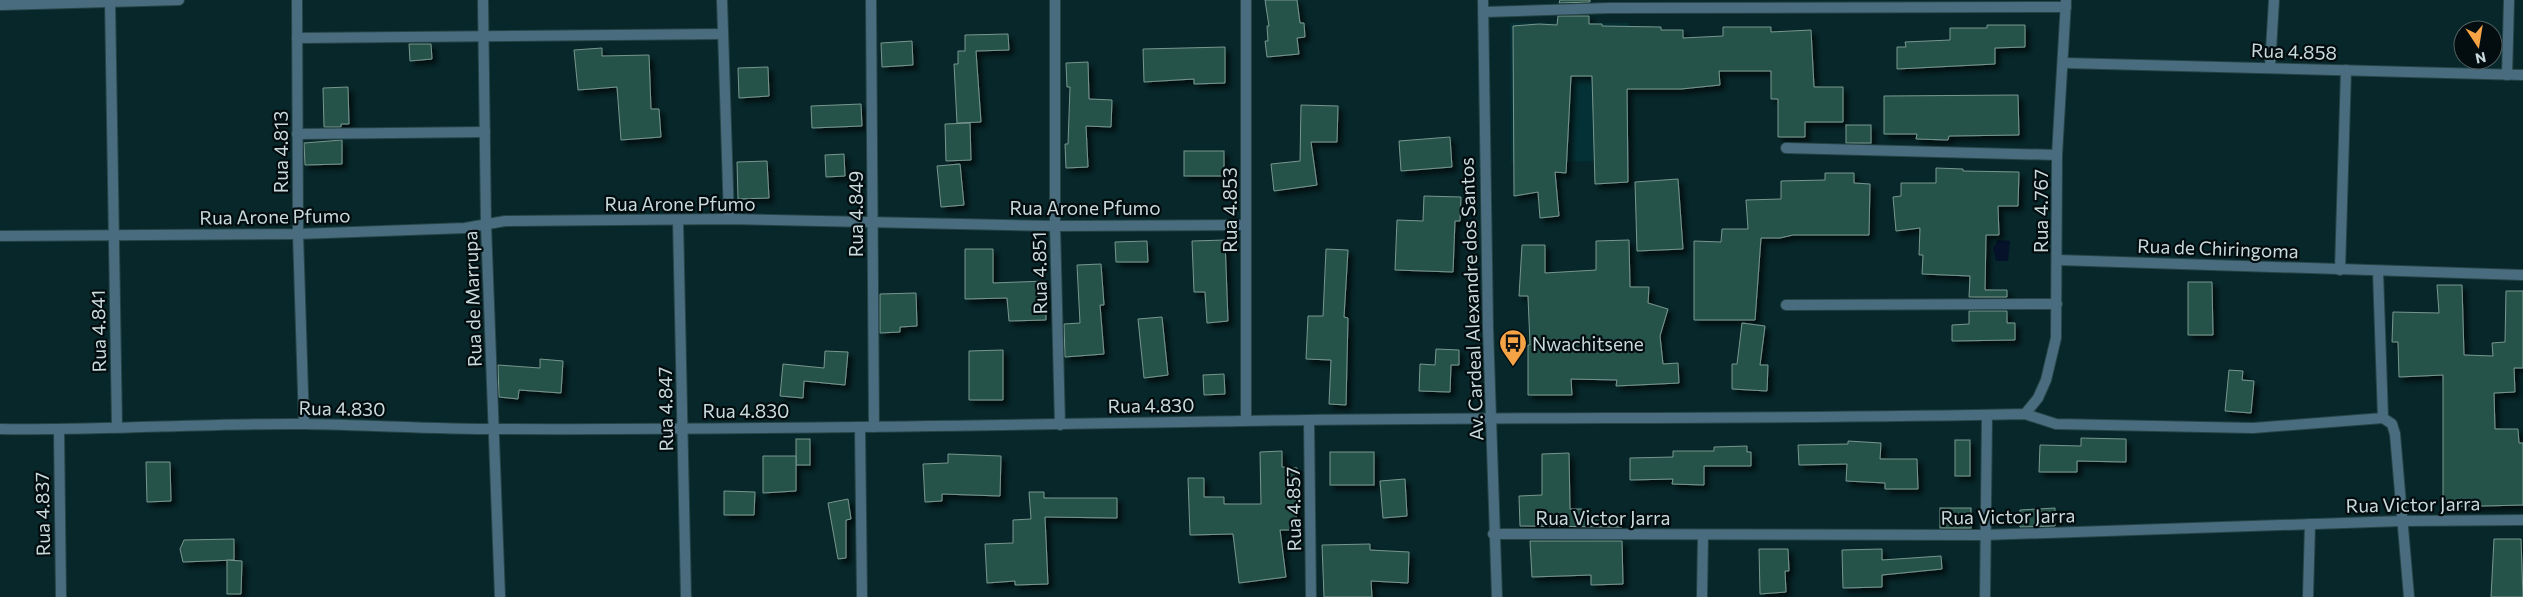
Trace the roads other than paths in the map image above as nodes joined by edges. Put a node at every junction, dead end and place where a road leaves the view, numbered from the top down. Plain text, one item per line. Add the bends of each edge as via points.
1 (179, 0) edge
2 (297, 0) edge
3 (483, 0) edge
4 (722, 0) edge
5 (871, 0) edge
6 (1055, 0) edge
7 (1246, 0) edge
8 (1483, 0) edge
9 (2274, 0) edge
10 (2509, 0) edge
11 (110, 1) edge
12 (2066, 3) edge
13 (0, 5) edge
14 (1484, 12) junction
15 (722, 34) junction
16 (483, 35) junction
17 (297, 38) junction
18 (2064, 63) junction
19 (2270, 67) junction
20 (2346, 70) junction
21 (2507, 75) junction
22 (2523, 75) edge
23 (484, 132) junction
24 (297, 134) junction
25 (1786, 148) dead end
26 (2057, 155) junction
27 (729, 219) junction
28 (678, 220) junction
29 (873, 221) junction
30 (486, 225) junction
31 (1246, 225) junction
32 (1055, 226) junction
33 (298, 234) junction
34 (114, 235) junction
35 (0, 236) edge
36 (2058, 260) junction
37 (2340, 270) junction
38 (2378, 272) junction
39 (2523, 275) edge
40 (2057, 304) junction
41 (1786, 305) dead end
42 (2024, 414) junction
43 (1987, 415) junction
44 (1493, 417) junction
45 (2383, 418) junction
46 (1246, 420) junction
47 (1309, 420) junction
48 (304, 424) junction
49 (1060, 425) junction
50 (117, 427) junction
51 (860, 427) junction
52 (874, 427) junction
53 (684, 428) junction
54 (0, 429) edge
55 (495, 429) junction
56 (59, 431) junction
57 (2523, 520) edge
58 (2402, 521) junction
59 (2310, 524) junction
60 (1493, 534) junction
61 (1703, 535) junction
62 (1984, 535) junction
63 (61, 597) edge
64 (500, 597) edge
65 (686, 597) edge
66 (862, 597) edge
67 (1311, 597) edge
68 (1497, 597) edge
69 (1702, 597) edge
70 (1985, 597) edge
71 (2308, 597) edge
72 (2409, 597) edge

1 - 11 street
2 - 17 street, Rua 4.813
3 - 16 street, Rua de Marrupa
4 - 15 street
5 - 29 street, Rua 4.849
6 - 32 street, Rua 4.851
7 - 31 street, Rua 4.853
8 - 14 street, Av. Cardeal Alexandre dos Santos
9 - 19 street
10 - 21 street
11 - 13 street
11 - 34 street, Rua 4.841
12 - 14 street
12 - 18 street, Rua 4.767
14 - 44 street, Av. Cardeal Alexandre dos Santos via 1488,328
15 - 16 street
15 - 27 street
16 - 17 street
16 - 23 street, Rua de Marrupa
17 - 24 street, Rua 4.813
18 - 19 street, Rua 4.858
18 - 26 street, Rua 4.767
19 - 20 street, Rua 4.858
20 - 21 street, Rua 4.858
20 - 37 street
21 - 22 street, Rua 4.858
23 - 24 street
23 - 30 street, Rua de Marrupa
24 - 33 street, Rua 4.813
25 - 26 street
26 - 36 street, Rua 4.767
27 - 28 street, Rua Arone Pfumo
27 - 29 street, Rua Arone Pfumo
28 - 30 street, Rua Arone Pfumo via 505,221
28 - 53 street, Rua 4.847
29 - 32 street, Rua Arone Pfumo
29 - 52 street, Rua 4.849
30 - 33 street, Rua Arone Pfumo
30 - 55 street, Rua de Marrupa
31 - 32 street, Rua Arone Pfumo
31 - 46 street, Rua 4.853
32 - 49 street, Rua 4.851
33 - 34 street, Rua Arone Pfumo
33 - 48 street, Rua 4.813
34 - 35 street, Rua Arone Pfumo
34 - 50 street, Rua 4.841
36 - 37 street, Rua de Chiringoma
36 - 40 street, Rua 4.767
37 - 38 street, Rua de Chiringoma
38 - 39 street, Rua de Chiringoma
38 - 45 street
40 - 41 street
40 - 42 street, Rua 4.767 via 2053,359 2038,398
42 - 43 street, Rua 4.830
42 - 45 street, Rua 4.830 via 2056,424 2253,428
43 - 44 street, Rua 4.830
43 - 62 street
44 - 47 street, Rua 4.830
44 - 60 street, Av. Cardeal Alexandre dos Santos
45 - 58 street via 2392,424 2395,434
46 - 47 street, Rua 4.830
46 - 49 street, Rua 4.830
47 - 67 street, Rua 4.857
48 - 50 street, Rua 4.830
48 - 55 street, Rua 4.830
49 - 52 street, Rua 4.830
50 - 56 street, Rua 4.830
51 - 52 street, Rua 4.830
51 - 53 street, Rua 4.830
51 - 66 street
53 - 55 street, Rua 4.830
53 - 65 street, Rua 4.847
54 - 56 street, Rua 4.830
55 - 64 street, Rua de Marrupa
56 - 63 street, Rua 4.837
57 - 58 street, Rua Victor Jarra
58 - 59 street, Rua Victor Jarra
58 - 72 street
59 - 62 street, Rua Victor Jarra
59 - 71 street
60 - 61 street, Rua Victor Jarra
60 - 68 street, Av. Cardeal Alexandre dos Santos
61 - 62 street, Rua Victor Jarra
61 - 69 street
62 - 70 street

